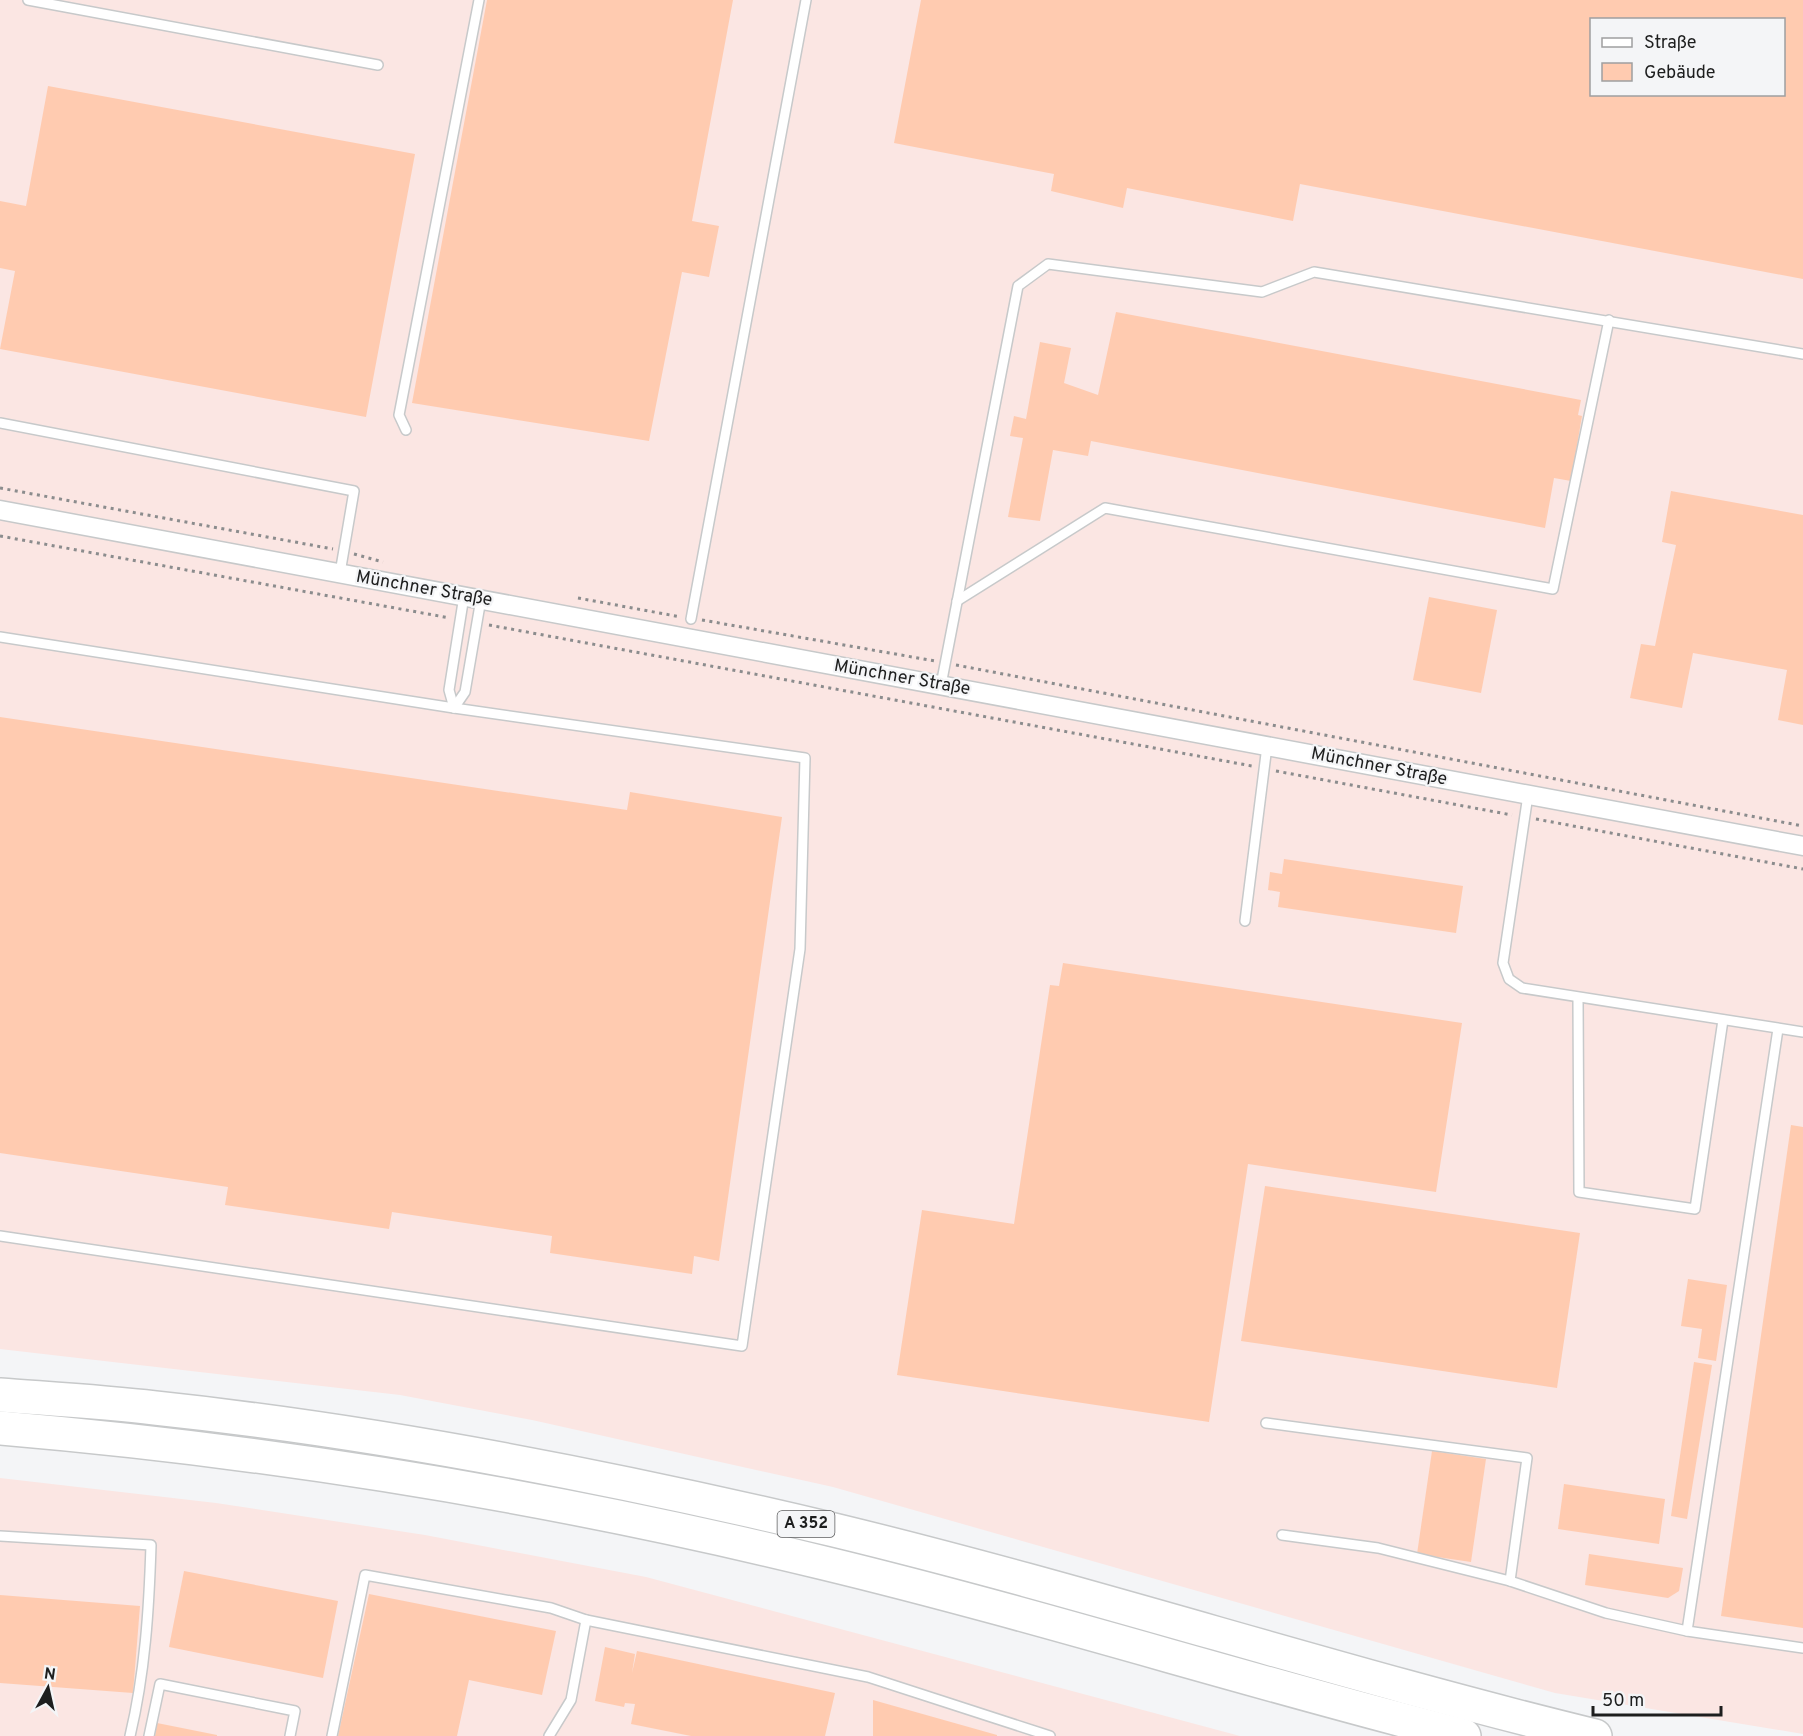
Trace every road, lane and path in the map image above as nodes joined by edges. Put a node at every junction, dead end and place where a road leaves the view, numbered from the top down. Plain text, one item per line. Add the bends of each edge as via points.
1 (28, 0) edge
2 (479, 0) edge
3 (806, 0) edge
4 (378, 65) dead end
5 (1608, 320) junction
6 (1803, 354) edge
7 (0, 423) edge
8 (406, 430) dead end
9 (0, 488) edge
10 (0, 510) edge
11 (0, 536) edge
12 (344, 551) junction
13 (389, 564) dead end
14 (340, 573) junction
15 (472, 598) junction
16 (575, 598) dead end
17 (957, 601) junction
18 (459, 619) junction
19 (691, 619) junction
20 (476, 622) junction
21 (0, 637) edge
22 (945, 663) junction
23 (941, 685) junction
24 (454, 708) junction
25 (1267, 746) junction
26 (1264, 769) junction
27 (1528, 795) junction
28 (1524, 817) junction
29 (1803, 826) edge
30 (1803, 846) edge
31 (1803, 869) edge
32 (1245, 921) dead end
33 (1578, 998) junction
34 (1723, 1020) junction
35 (1778, 1029) junction
36 (1803, 1032) edge
37 (0, 1236) edge
38 (0, 1395) edge
39 (1266, 1423) dead end
40 (0, 1428) edge
41 (1282, 1535) dead end
42 (0, 1536) edge
43 (1510, 1581) junction
44 (586, 1620) junction
45 (1687, 1631) junction
46 (1803, 1648) edge
47 (130, 1736) edge
48 (149, 1736) edge
49 (290, 1736) edge
50 (332, 1736) edge
51 (549, 1736) edge
52 (1050, 1736) edge
53 (1464, 1736) edge
54 (1595, 1736) edge

1 - 4 lane
2 - 8 lane via 399,416
3 - 19 lane
5 - 6 lane
5 - 17 lane via 1553,589 1105,508
5 - 17 lane via 1314,272 1262,291 1048,264 1018,286
7 - 12 lane via 354,491
9 - 12 path
10 - 14 street, Münchner Straße
11 - 18 path
12 - 13 path
12 - 14 lane
14 - 15 street, Münchner Straße
15 - 18 lane
15 - 20 lane
15 - 23 street, Münchner Straße
16 - 19 path
17 - 22 lane
18 - 24 lane via 449,690
19 - 22 path
20 - 24 lane via 465,693
20 - 26 path
21 - 24 lane
22 - 23 lane
22 - 29 path
23 - 25 street, Münchner Straße
24 - 37 lane via 805,758 800,949 742,1346
25 - 26 lane
25 - 27 street, Münchner Straße
26 - 28 path
26 - 32 lane
27 - 28 lane
27 - 30 street, Münchner Straße
28 - 31 path
28 - 33 lane via 1503,963 1509,979 1522,988
33 - 34 lane
33 - 34 lane via 1579,1192 1695,1209
34 - 35 lane
35 - 36 lane
35 - 45 lane
38 - 54 highway, A 352 via 157,1408 390,1441 611,1480 837,1531
39 - 43 lane via 1527,1458
40 - 53 highway, A 352 via 155,1441 384,1473 607,1514 825,1563
41 - 43 lane via 1378,1548
42 - 47 lane via 152,1545 147,1637
43 - 45 lane via 1606,1613
44 - 50 lane via 551,1608 364,1575
44 - 51 lane via 571,1700
44 - 52 lane via 868,1677
45 - 46 lane
48 - 49 lane via 160,1684 295,1712

